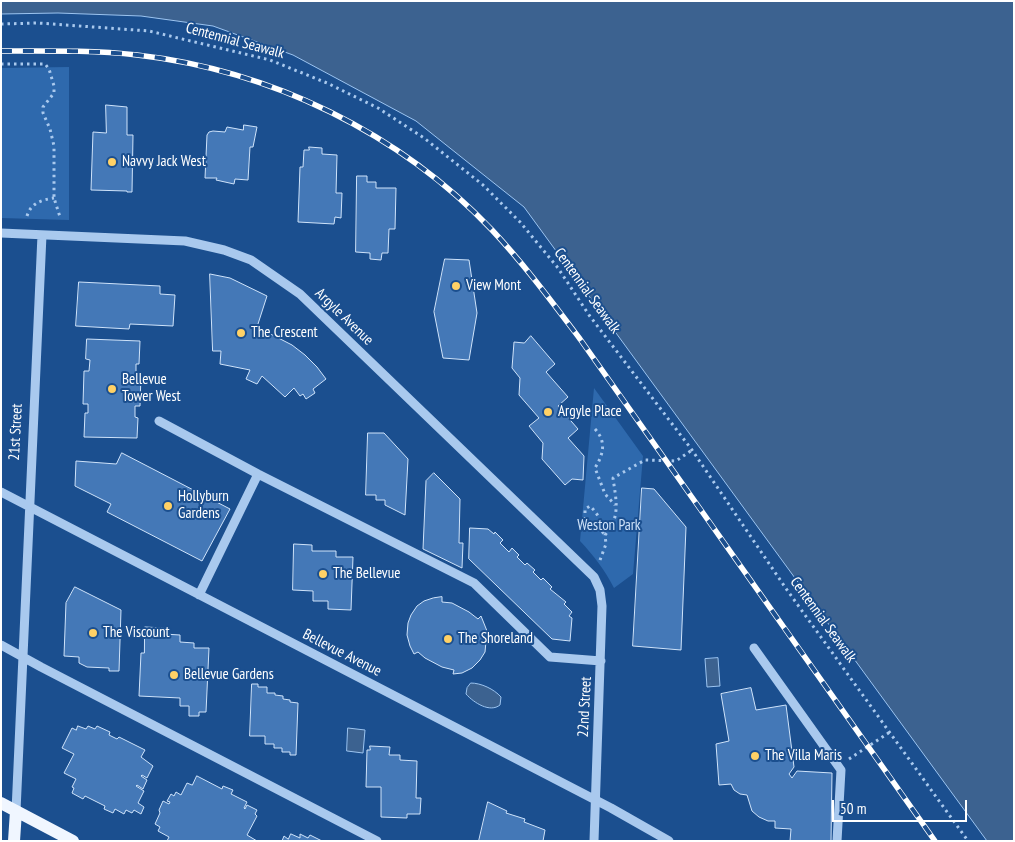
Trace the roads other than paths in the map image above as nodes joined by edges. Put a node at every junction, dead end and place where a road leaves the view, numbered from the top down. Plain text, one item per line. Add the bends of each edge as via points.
1 (1, 233) edge
2 (42, 235) junction
3 (159, 421) dead end
4 (258, 474) junction
5 (1, 492) edge
6 (29, 507) junction
7 (594, 577) joint
8 (199, 595) junction
9 (1, 645) edge
10 (754, 648) dead end
11 (24, 657) junction
12 (601, 661) junction
13 (595, 800) junction
14 (1, 803) edge
15 (16, 811) junction
16 (14, 841) edge
17 (73, 841) edge
18 (377, 841) edge
19 (594, 841) edge
20 (668, 841) edge
21 (836, 841) edge

1 - 2 street, Argyle Avenue
2 - 6 street, 21st Street
2 - 7 street, Argyle Avenue via 185,241 251,260 300,294
3 - 4 street
4 - 8 street
4 - 12 street via 474,583 550,658
5 - 6 street, Bellevue Avenue
6 - 8 street, Bellevue Avenue
6 - 11 street, 21st Street
7 - 12 street, 22nd Street via 602,606
8 - 13 street, Bellevue Avenue
9 - 11 street
10 - 21 street via 841,770
11 - 15 street, 21st Street
11 - 18 street
12 - 13 street, 22nd Street
13 - 19 street, 22nd Street
13 - 20 street, Bellevue Avenue
14 - 15 main road
15 - 16 main road, 21st Street
15 - 17 main road

